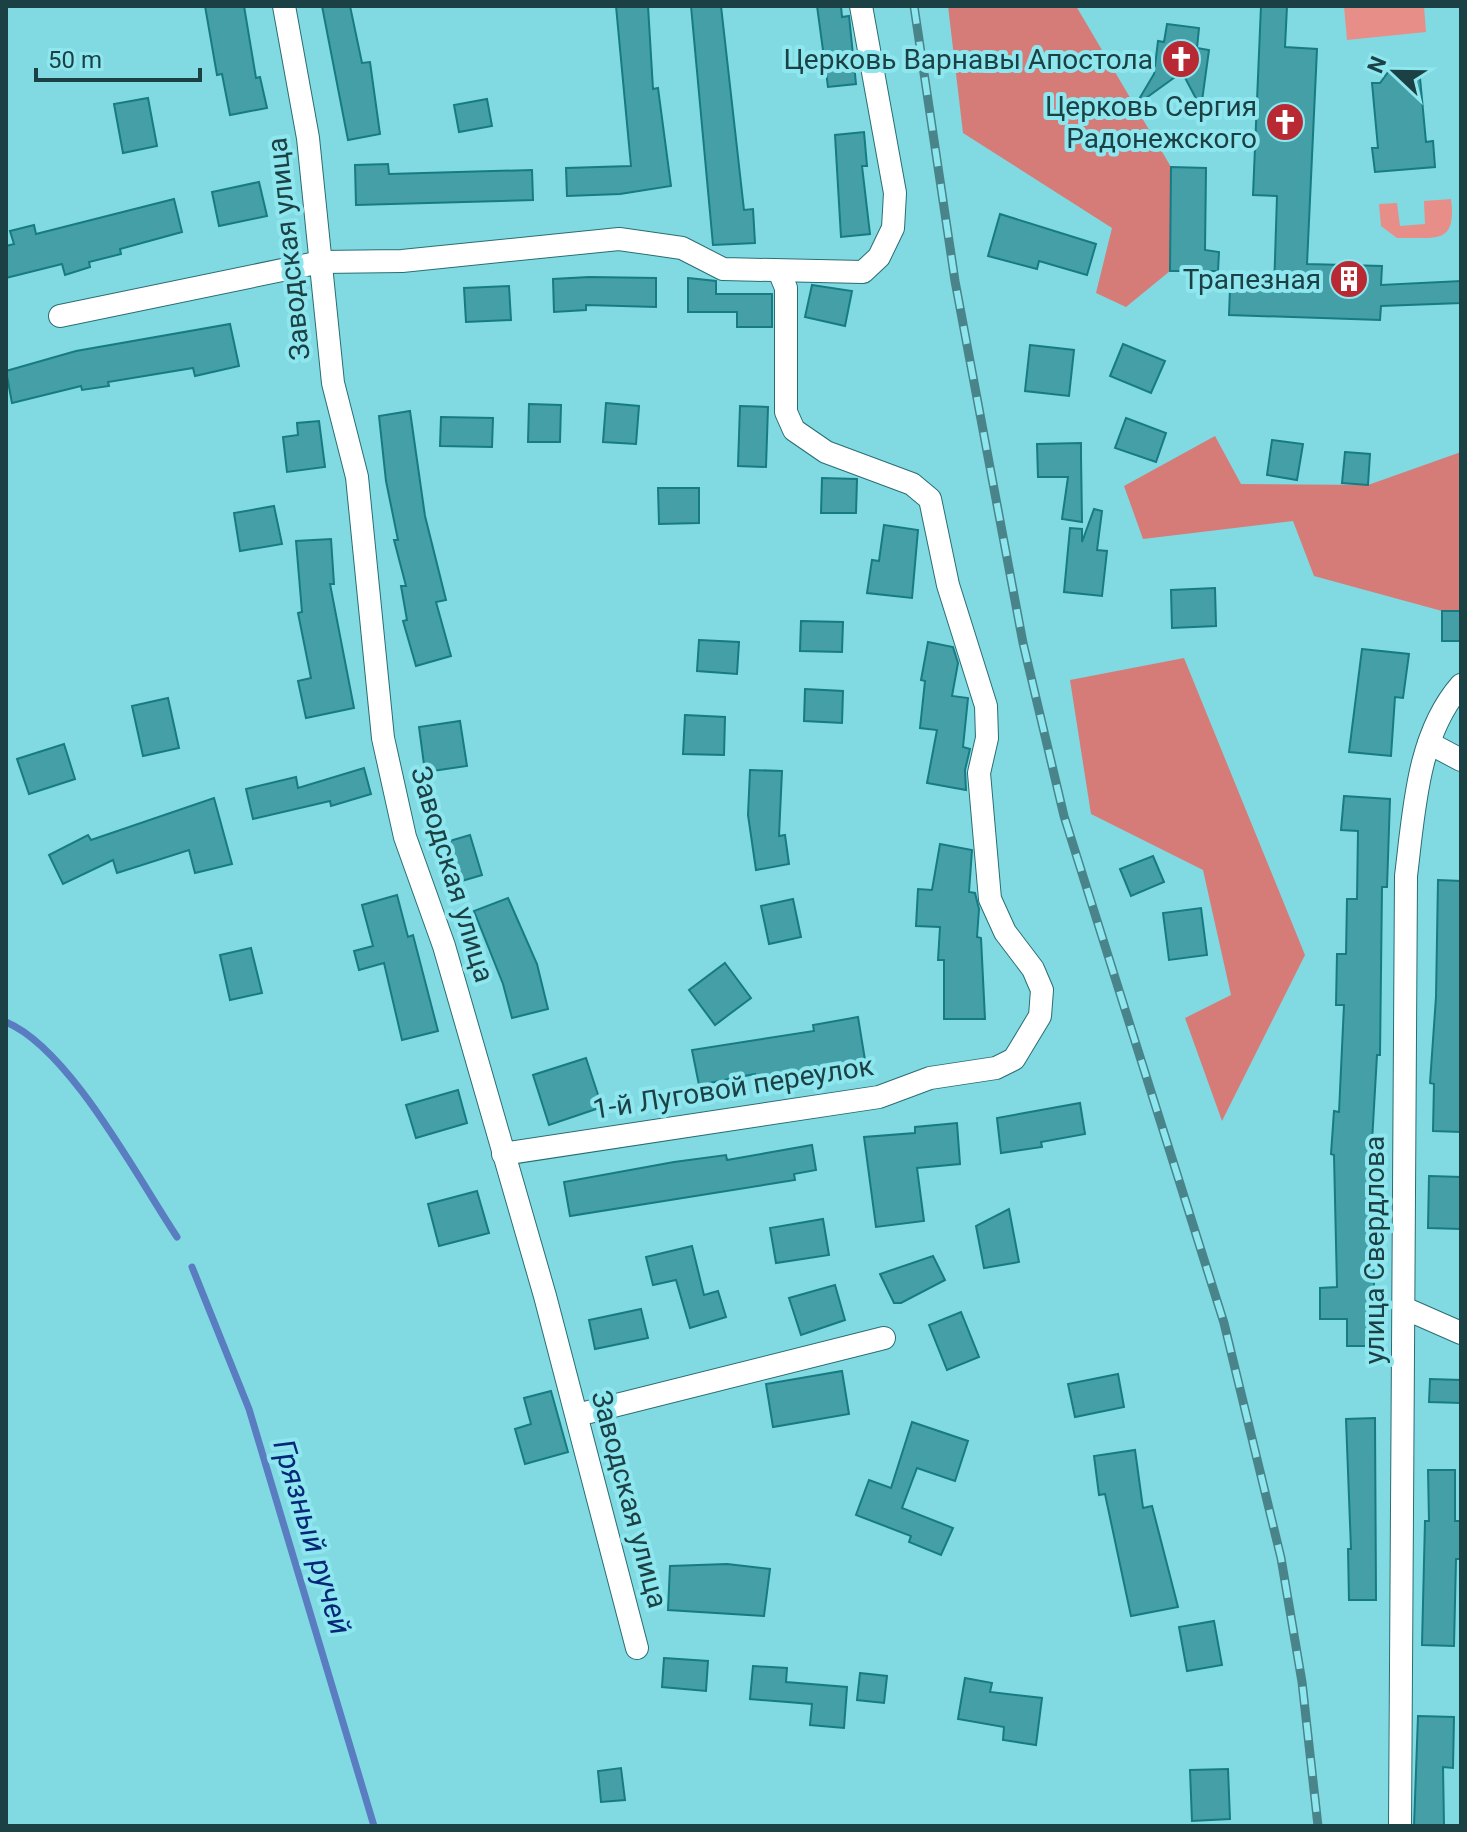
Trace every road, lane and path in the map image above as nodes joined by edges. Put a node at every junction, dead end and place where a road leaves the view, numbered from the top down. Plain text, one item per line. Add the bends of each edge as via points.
1 (284, 6) edge
2 (861, 6) edge
3 (321, 262) junction
4 (779, 271) junction
5 (60, 316) dead end
6 (1461, 685) edge
7 (1429, 743) junction
8 (1461, 760) edge
9 (503, 1154) junction
10 (1404, 1308) junction
11 (1461, 1333) edge
12 (884, 1338) dead end
13 (577, 1415) junction
14 (637, 1648) dead end
15 (1400, 1826) edge

1 - 3 street, Заводская улица via 308,138
2 - 4 street via 895,193 893,228 879,257 863,272
3 - 4 street via 402,261 619,239 682,248 723,269
3 - 5 street
3 - 9 street, Заводская улица via 333,383 357,477 383,738 405,837 444,946
4 - 9 street, 1-й Луговой переулок via 786,288 786,412 794,430 826,452 912,484 930,499 948,585 986,706 987,738 979,773 990,899 1042,990 1040,1016 1014,1059 996,1068 930,1078 879,1097
6 - 7 street, улица Свердлова via 1438,717
7 - 8 street
7 - 10 street, улица Свердлова via 1406,876
9 - 13 street, Заводская улица
10 - 11 street
10 - 15 street, улица Свердлова
12 - 13 street
13 - 14 street, Заводская улица

